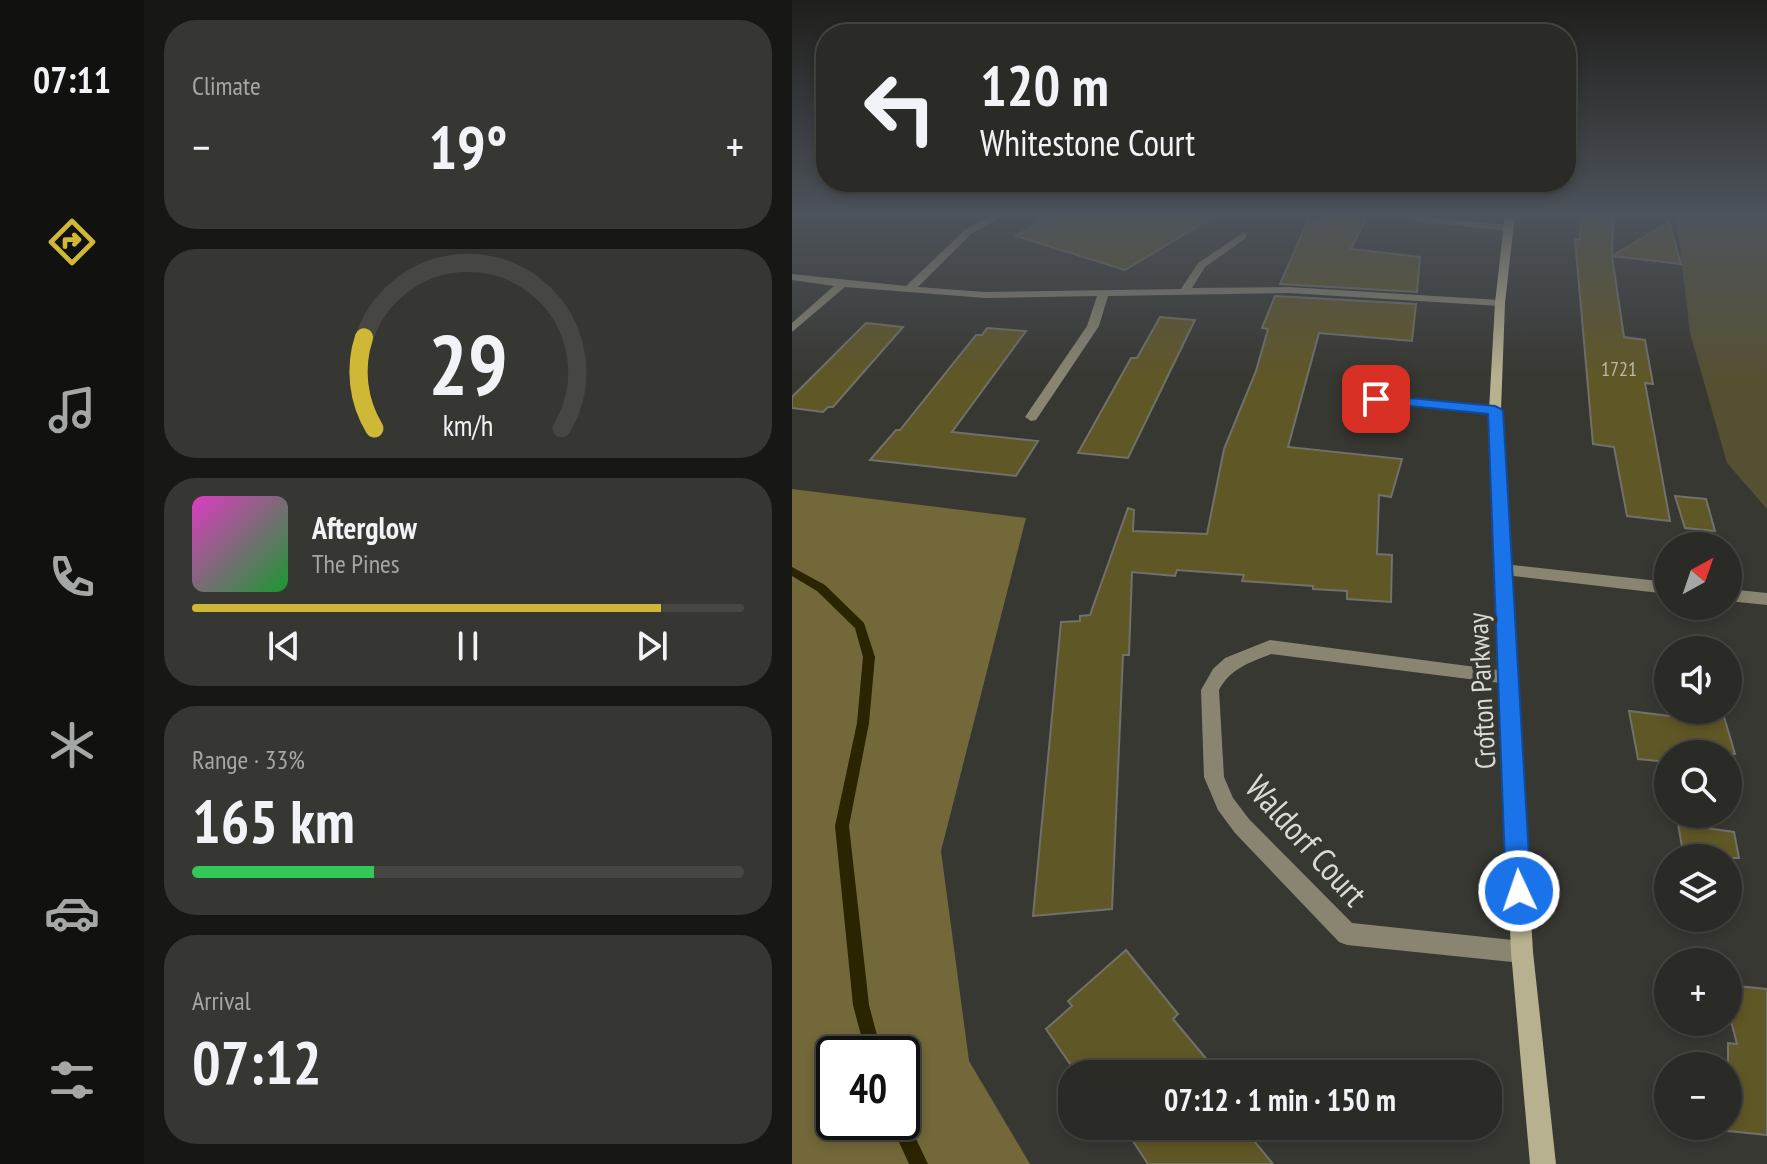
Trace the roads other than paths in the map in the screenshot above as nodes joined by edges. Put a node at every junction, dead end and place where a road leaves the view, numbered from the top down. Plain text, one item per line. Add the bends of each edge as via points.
1 (930, 268) edge
2 (1197, 268) edge
3 (1503, 268) edge
4 (792, 277) edge
5 (843, 284) junction
6 (908, 290) junction
7 (1186, 290) junction
8 (1103, 294) junction
9 (1500, 303) junction
10 (792, 329) edge
11 (1380, 378) dead end
12 (1376, 399) junction
13 (1495, 410) junction
14 (1031, 417) dead end
15 (1373, 418) dead end
16 (1503, 570) junction
17 (1654, 586) edge
18 (1742, 596) edge
19 (1767, 599) edge
20 (1508, 677) junction
21 (1522, 952) junction
22 (1543, 1164) edge

1 - 6 street
2 - 7 street
3 - 9 street, Crofton Parkway
4 - 5 street
5 - 6 street
5 - 10 street
6 - 8 street
7 - 8 street
7 - 9 street via 1352,292
8 - 14 street via 1093,326
9 - 13 street, Crofton Parkway
11 - 12 street
12 - 13 street
12 - 15 street
13 - 16 street, Crofton Parkway
16 - 17 street
16 - 20 street, Crofton Parkway
18 - 19 street
20 - 21 street, Crofton Parkway
20 - 21 street, Waldorf Court via 1270,647 1252,653 1219,674 1210,690 1214,777 1242,826 1347,934
21 - 22 street, Crofton Parkway

